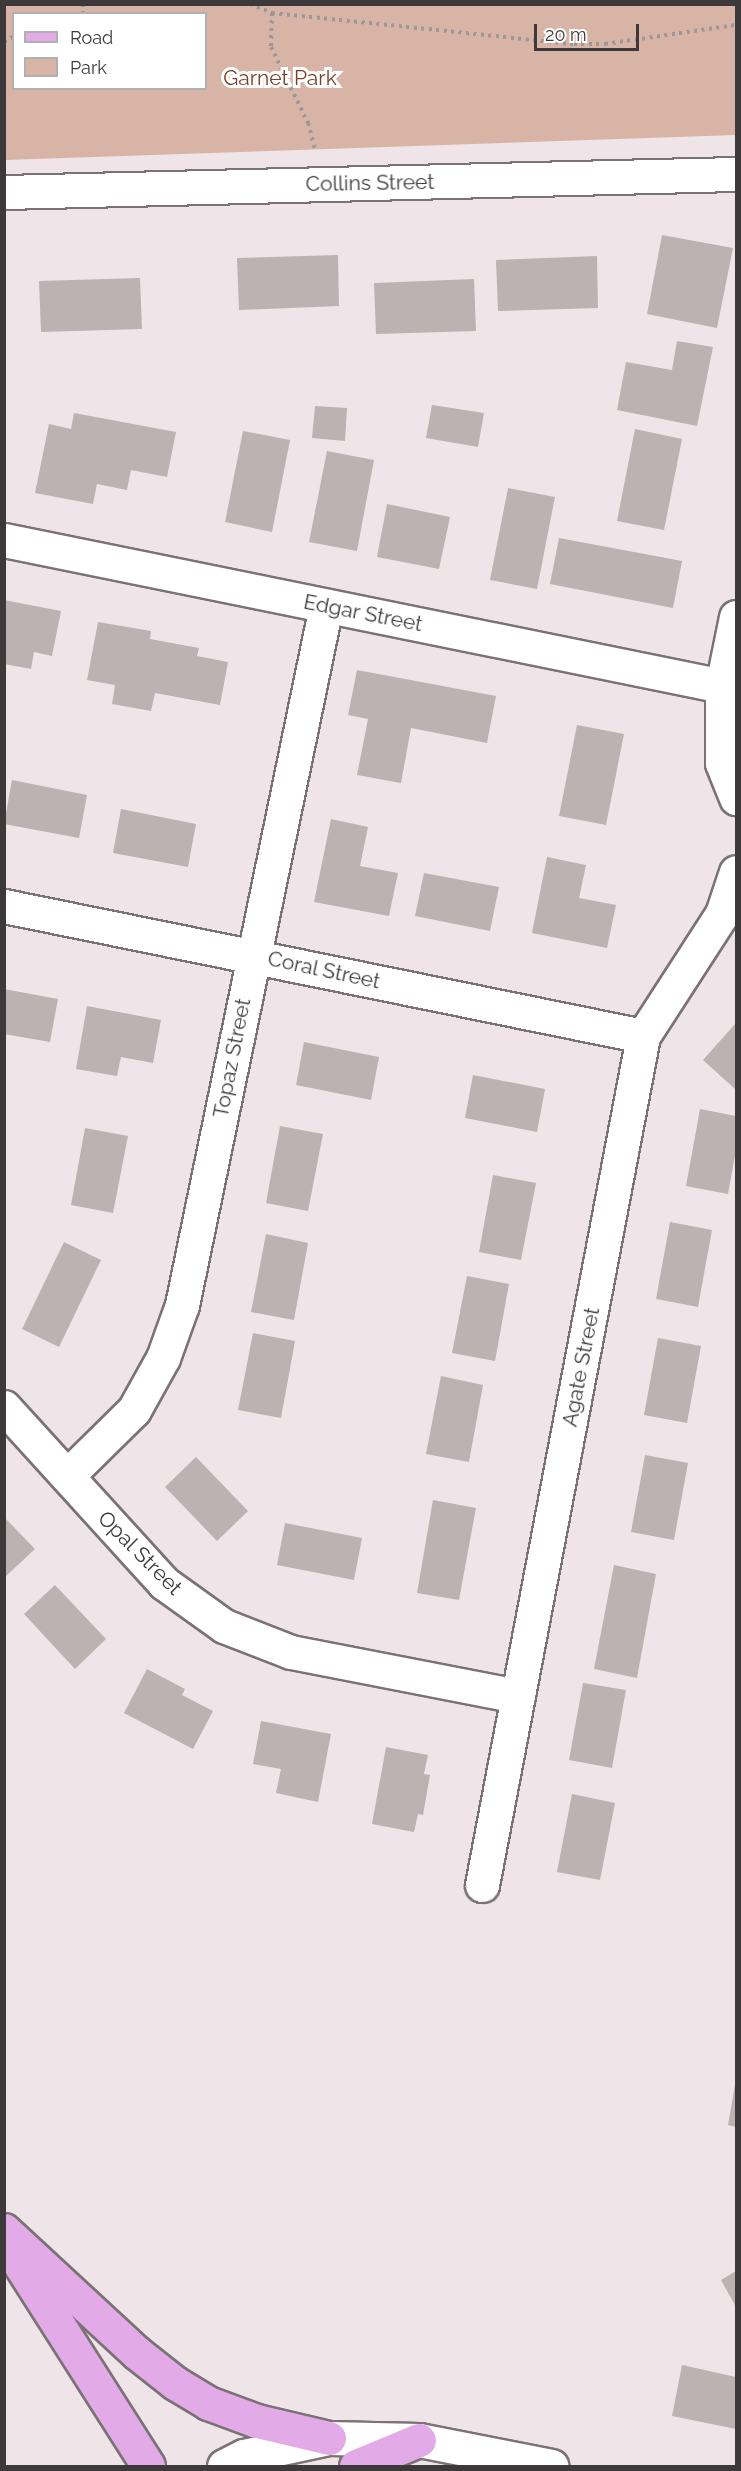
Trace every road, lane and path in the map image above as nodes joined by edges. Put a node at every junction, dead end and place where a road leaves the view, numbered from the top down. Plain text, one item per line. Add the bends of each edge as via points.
1 (250, 4) edge
2 (272, 13) junction
3 (736, 25) edge
4 (736, 174) edge
5 (319, 184) junction
6 (4, 192) edge
7 (4, 540) edge
8 (326, 606) junction
9 (736, 617) edge
10 (722, 686) junction
11 (736, 798) edge
12 (736, 872) edge
13 (4, 906) edge
14 (252, 955) junction
15 (644, 1036) junction
16 (4, 1407) edge
17 (67, 1476) junction
18 (518, 1696) junction
19 (482, 1885) dead end
20 (4, 2230) edge
21 (4, 2240) edge
22 (329, 2438) junction
23 (419, 2440) junction
24 (148, 2466) edge
25 (224, 2466) edge
26 (356, 2466) edge
27 (551, 2466) edge

1 - 2 path
2 - 3 path via 574,44 605,44
2 - 5 path via 271,46 308,123
4 - 5 street, Collins Street
5 - 6 street, Collins Street
7 - 8 street, Edgar Street
8 - 10 street, Edgar Street
8 - 14 street, Topaz Street
9 - 10 street
10 - 11 street via 722,763
12 - 15 street, Agate Street via 722,915
13 - 14 street, Coral Street
14 - 15 street, Coral Street
14 - 17 street, Topaz Street via 182,1305 171,1337 134,1410
15 - 18 street, Agate Street
16 - 17 street, Opal Street
17 - 18 street, Opal Street via 164,1583 224,1626 291,1652
18 - 19 street, Agate Street
20 - 22 main road via 175,2383 208,2403 257,2421
21 - 24 main road
22 - 23 street
22 - 25 street via 244,2456
23 - 26 main road
23 - 27 street

